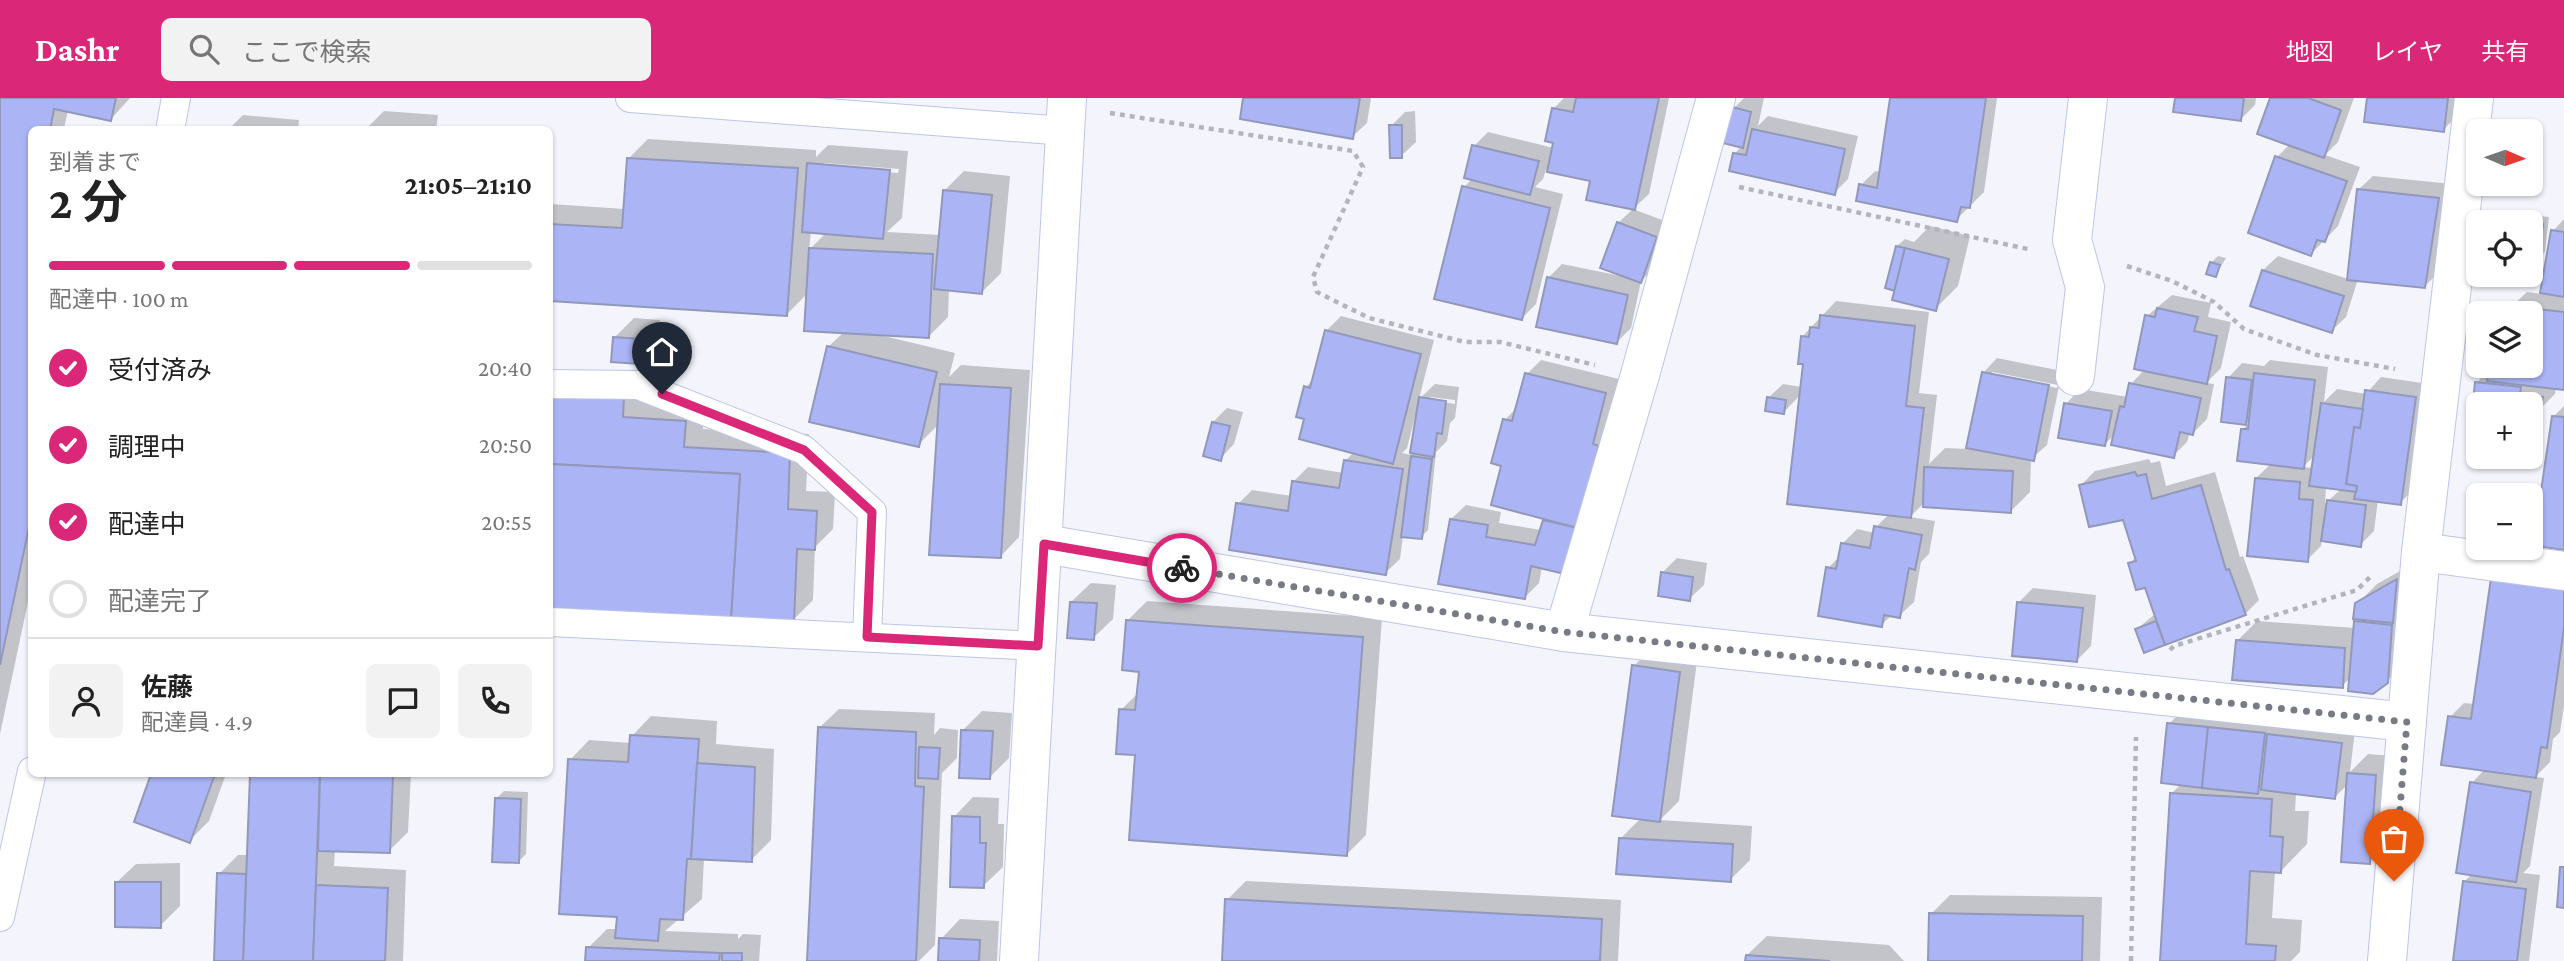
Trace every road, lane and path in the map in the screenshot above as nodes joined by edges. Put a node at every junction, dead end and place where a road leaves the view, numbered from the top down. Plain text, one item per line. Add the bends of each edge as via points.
1 (176, 98) edge
2 (630, 98) edge
3 (1716, 98) edge
4 (2088, 98) edge
5 (2474, 98) edge
6 (914, 108) edge
7 (1066, 112) edge
8 (171, 126) edge
9 (1640, 375) junction
10 (2075, 376) dead end
11 (553, 384) edge
12 (1044, 544) junction
13 (2421, 552) junction
14 (2564, 570) edge
15 (553, 622) edge
16 (1564, 632) junction
17 (867, 637) junction
18 (1038, 646) junction
19 (2407, 722) junction
20 (31, 777) edge
21 (0, 917) edge
22 (1019, 961) edge
23 (2387, 961) edge

1 - 8 lane
2 - 6 lane
3 - 9 street
4 - 10 street via 2072,240 2085,287
5 - 13 street
6 - 7 lane
7 - 9 path via 1353,151 1363,167 1313,277 1317,292 1369,318 1465,342 1500,342
7 - 12 street
9 - 16 street
11 - 17 lane via 638,385 804,450 872,512
12 - 16 street
12 - 18 street
13 - 14 street
13 - 19 street
15 - 17 lane
16 - 19 street
17 - 18 lane
18 - 22 street
19 - 23 street
20 - 21 lane

